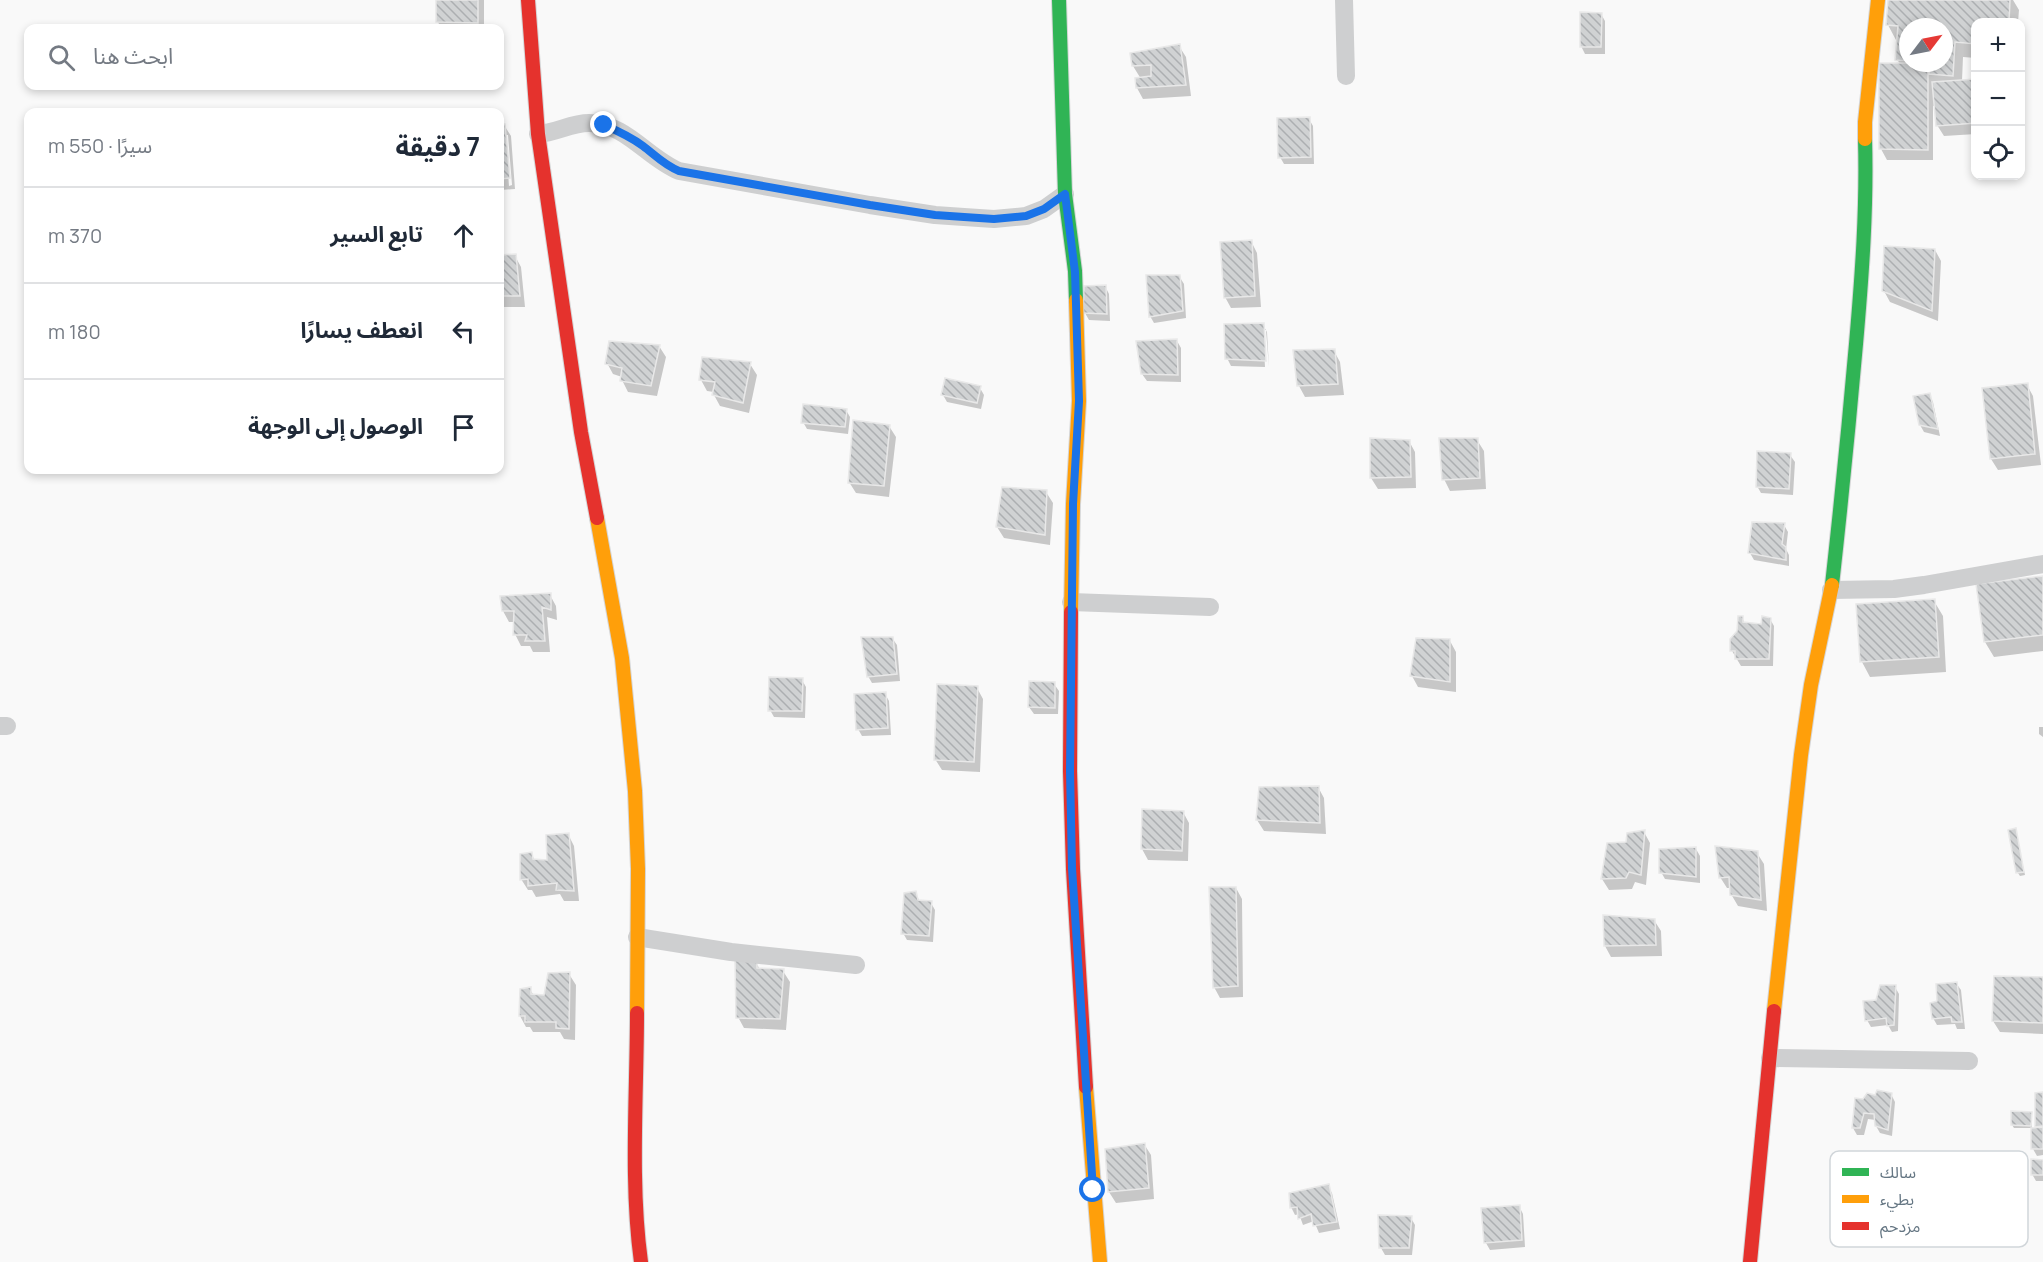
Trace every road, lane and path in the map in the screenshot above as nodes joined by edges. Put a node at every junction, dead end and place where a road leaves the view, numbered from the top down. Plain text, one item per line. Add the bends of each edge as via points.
1 (528, 0) edge
2 (1059, 0) edge
3 (1344, 0) edge
4 (1878, 0) edge
5 (1346, 76) dead end
6 (538, 134) junction
7 (1065, 194) junction
8 (2043, 564) edge
9 (1831, 590) junction
10 (1071, 602) junction
11 (1210, 607) dead end
12 (637, 937) junction
13 (856, 965) dead end
14 (1770, 1058) junction
15 (1969, 1061) dead end
16 (641, 1262) edge
17 (1100, 1262) edge
18 (1749, 1262) edge

1 - 6 street
2 - 7 street
3 - 5 street
4 - 9 street via 1865,122 1864,254
6 - 7 street via 581,124 604,125 623,133 679,171 935,215 994,219 1026,216
6 - 12 street via 579,422 622,658 635,791
7 - 10 street via 1075,272 1079,401
8 - 9 street via 1894,589
9 - 14 street via 1807,709
10 - 11 street
10 - 17 street via 1072,868
12 - 13 street
12 - 16 street via 636,1165
14 - 15 street
14 - 18 street

